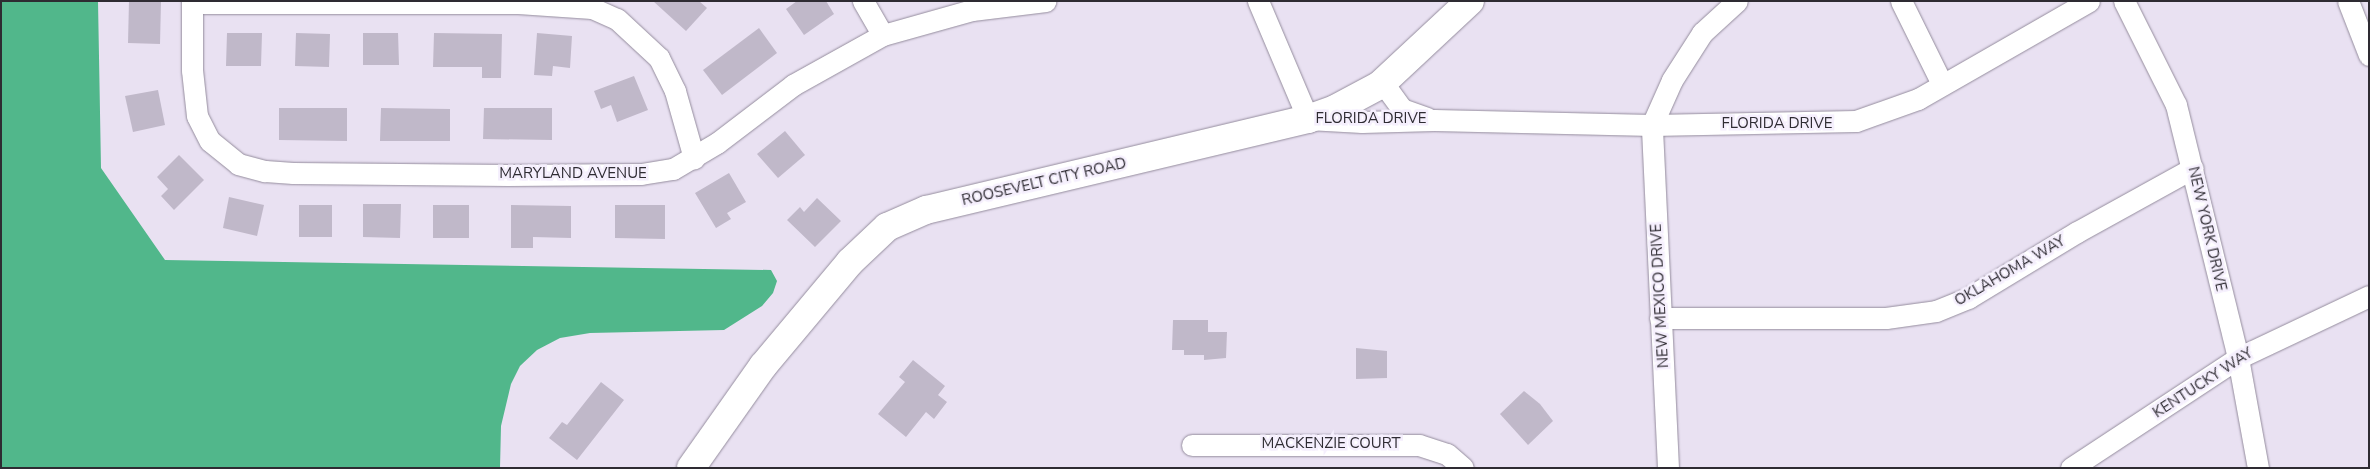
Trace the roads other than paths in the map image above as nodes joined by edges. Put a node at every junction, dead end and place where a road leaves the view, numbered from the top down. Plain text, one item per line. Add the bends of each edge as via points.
1 (863, 1) edge
2 (1045, 1) edge
3 (1258, 1) edge
4 (1470, 1) edge
5 (1738, 1) edge
6 (1901, 1) edge
7 (2089, 1) edge
8 (2124, 1) edge
9 (192, 2) edge
10 (364, 2) edge
11 (2350, 2) edge
12 (883, 35) junction
13 (2369, 55) edge
14 (1383, 83) junction
15 (1942, 84) junction
16 (1308, 119) junction
17 (1434, 120) junction
18 (1652, 125) junction
19 (694, 158) junction
20 (2193, 168) junction
21 (2369, 296) edge
22 (1660, 318) junction
23 (2238, 358) junction
24 (1192, 445) dead end
25 (691, 468) edge
26 (1463, 468) edge
27 (1668, 468) edge
28 (2071, 468) edge
29 (2258, 468) edge

1 - 12 street
2 - 12 street, MARYLAND AVENUE via 972,10
3 - 16 street
4 - 14 street, ROOSEVELT CITY ROAD
5 - 18 street via 1702,33 1672,80
6 - 15 street
7 - 15 street, FLORIDA DRIVE
8 - 20 street, NEW YORK DRIVE via 2167,82
9 - 10 street
9 - 19 street, MARYLAND AVENUE via 193,91 200,124 224,154 255,170 302,173 641,174 673,170
10 - 19 street via 576,5 617,18 646,42 667,72
11 - 13 street
12 - 19 street, MARYLAND AVENUE via 793,85
14 - 16 street, ROOSEVELT CITY ROAD via 1361,97
14 - 17 street, FLORIDA DRIVE via 1402,109
15 - 18 street, FLORIDA DRIVE via 1895,109 1839,124
16 - 17 street, FLORIDA DRIVE via 1362,122
16 - 25 street, ROOSEVELT CITY ROAD via 926,210 887,227 850,262 763,366
17 - 18 street, FLORIDA DRIVE
18 - 22 street, NEW MEXICO DRIVE
20 - 22 street, OKLAHOMA WAY via 2077,232 1968,298 1936,311 1886,318
20 - 23 street, NEW YORK DRIVE
21 - 23 street, KENTUCKY WAY
22 - 27 street, NEW MEXICO DRIVE
23 - 28 street, KENTUCKY WAY
23 - 29 street, NEW YORK DRIVE
24 - 26 street, MACKENZIE COURT via 1419,445 1447,454

